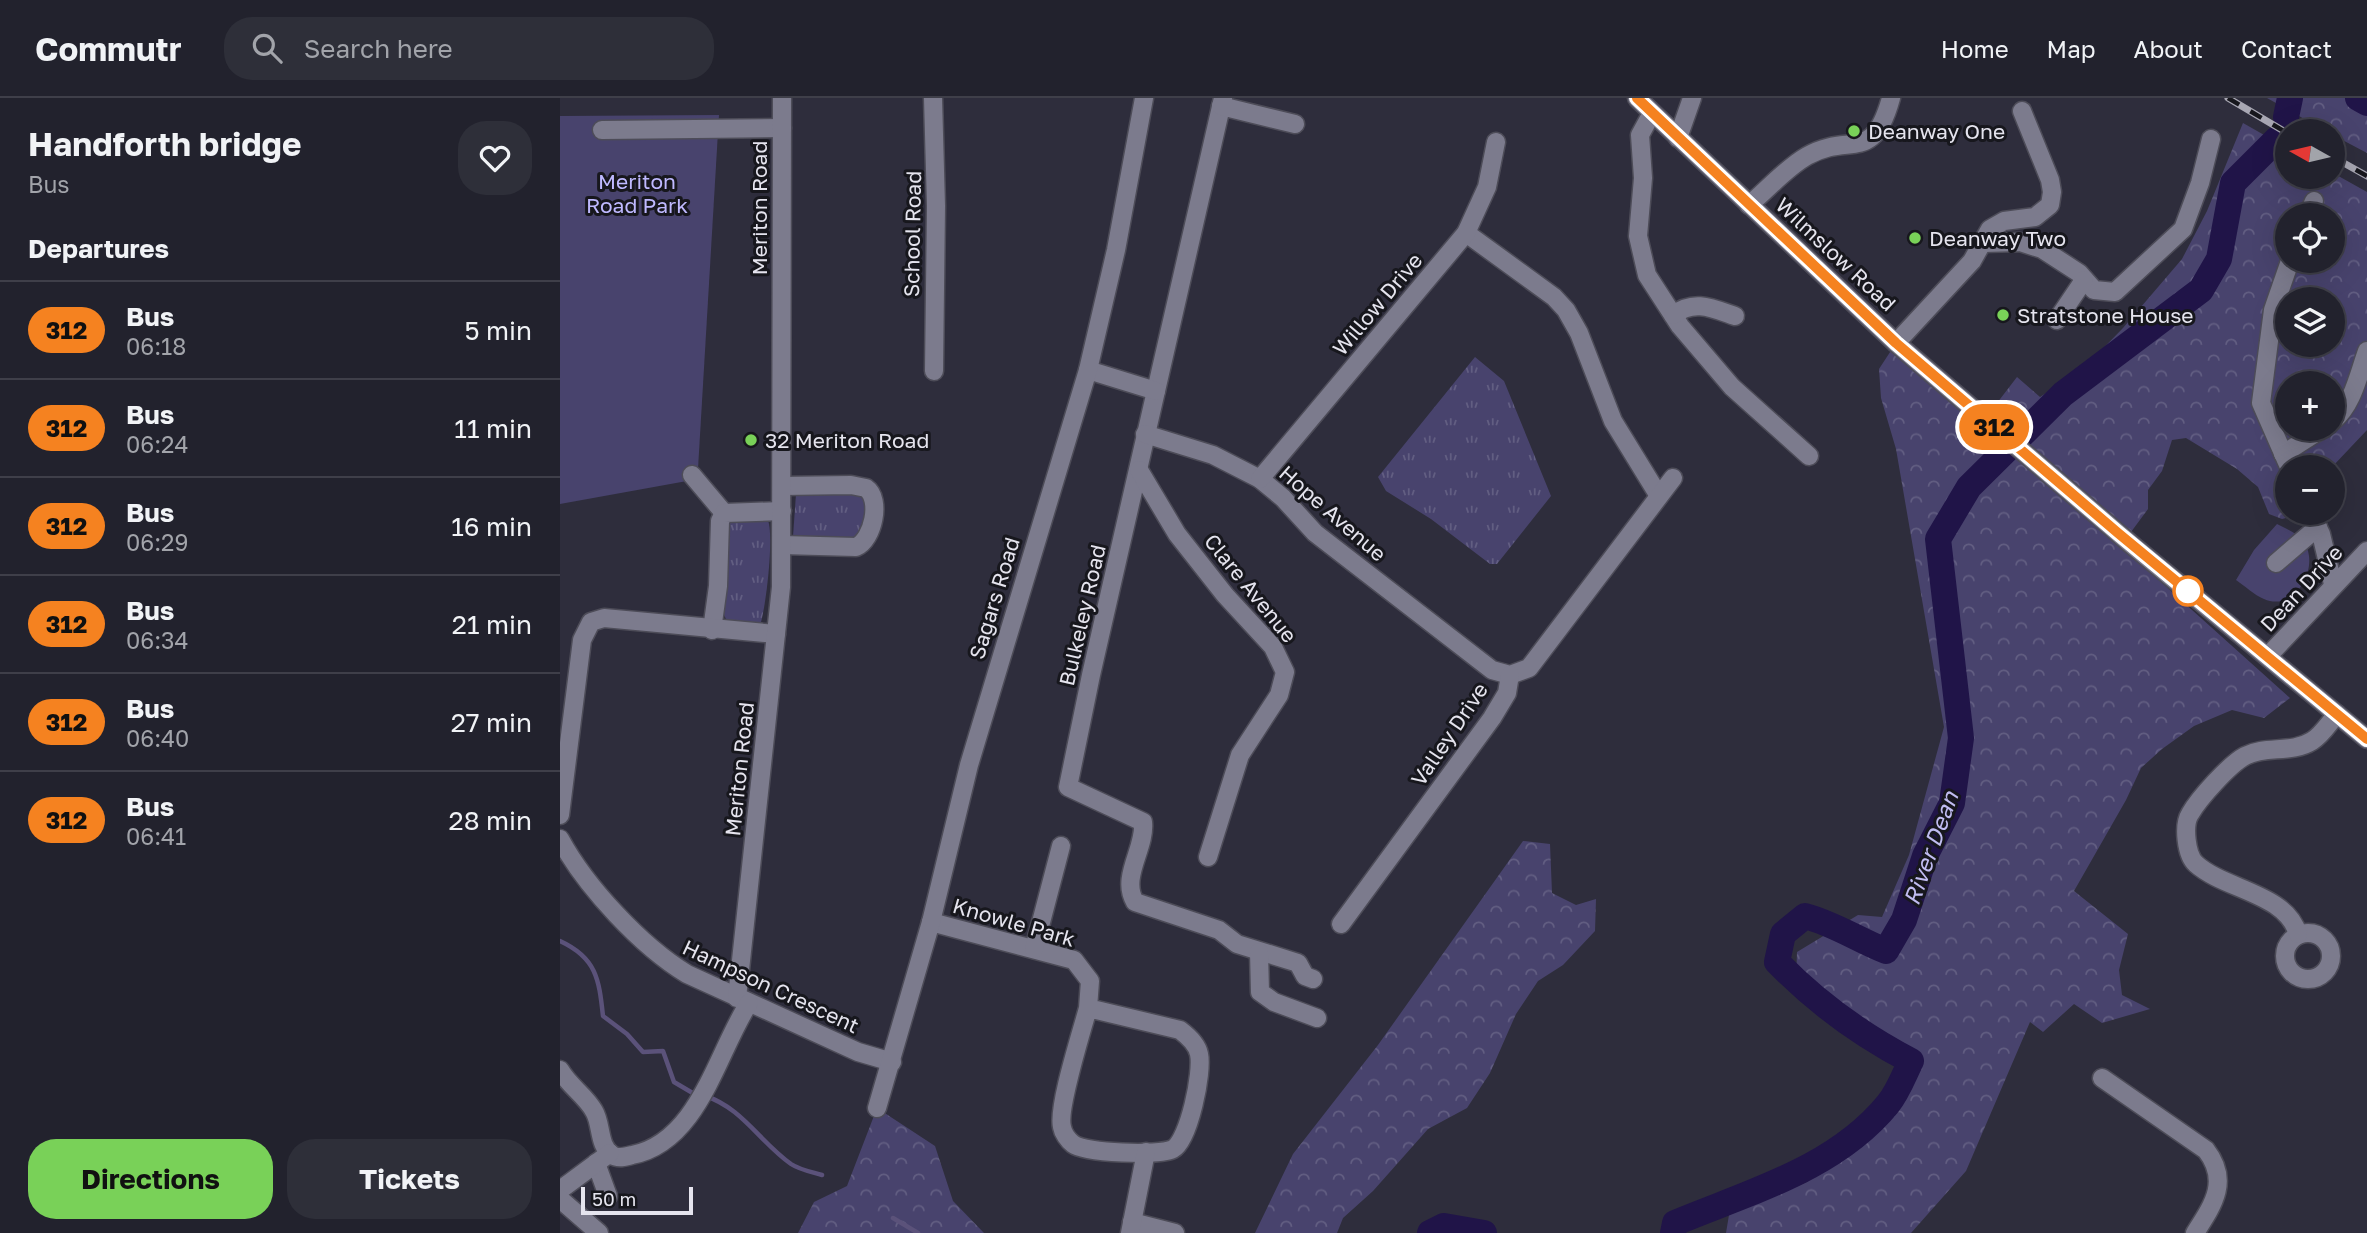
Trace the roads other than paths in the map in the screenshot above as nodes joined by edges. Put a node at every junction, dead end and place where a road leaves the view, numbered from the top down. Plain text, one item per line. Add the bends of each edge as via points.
1 (782, 98) edge
2 (933, 98) edge
3 (1144, 98) edge
4 (1637, 98) edge
5 (1692, 98) edge
6 (1891, 98) edge
7 (1222, 102) edge
8 (2022, 111) dead end
9 (1652, 113) junction
10 (1295, 124) dead end
11 (782, 128) junction
12 (602, 130) dead end
13 (1678, 138) junction
14 (2211, 139) dead end
15 (1496, 142) dead end
16 (1749, 205) junction
17 (1466, 233) junction
18 (1983, 243) junction
19 (2286, 273) edge
20 (2084, 280) junction
21 (1673, 315) junction
22 (1735, 316) dead end
23 (2057, 320) dead end
24 (1896, 343) junction
25 (2367, 351) edge
26 (1088, 370) junction
27 (934, 371) dead end
28 (1156, 391) junction
29 (2345, 405) edge
30 (1145, 434) junction
31 (2308, 441) edge
32 (2283, 455) edge
33 (2293, 455) edge
34 (1810, 456) dead end
35 (1139, 470) junction
36 (692, 475) dead end
37 (1673, 478) dead end
38 (1260, 479) junction
39 (782, 486) junction
40 (1658, 496) junction
41 (782, 511) junction
42 (724, 513) junction
43 (2310, 525) edge
44 (2316, 525) edge
45 (782, 545) junction
46 (2364, 561) edge
47 (2276, 563) dead end
48 (2333, 584) junction
49 (712, 629) junction
50 (776, 634) junction
51 (2269, 656) junction
52 (1510, 675) junction
53 (2337, 714) junction
54 (2367, 739) edge
55 (560, 815) edge
56 (560, 839) edge
57 (1061, 846) dead end
58 (1208, 857) dead end
59 (931, 922) junction
60 (1341, 924) dead end
61 (2298, 934) dead end
62 (1034, 949) junction
63 (1259, 952) junction
64 (1313, 979) dead end
65 (743, 1000) junction
66 (1088, 1008) junction
67 (1317, 1018) dead end
68 (892, 1062) junction
69 (560, 1070) edge
70 (2102, 1078) dead end
71 (877, 1108) dead end
72 (1146, 1152) junction
73 (603, 1158) junction
74 (560, 1190) edge
75 (608, 1196) dead end
76 (560, 1199) edge
77 (1131, 1227) edge
78 (599, 1233) edge
79 (1175, 1233) edge
80 (2195, 1233) edge

1 - 11 street, Meriton Road
2 - 27 street, School Road
3 - 26 street, Sagars Road
4 - 9 street, Wilmslow Road
5 - 13 street
6 - 16 street via 1887,119 1870,138 1862,144 1823,148 1804,158
7 - 10 street
7 - 28 street, Bulkeley Road
8 - 18 street via 2050,180 2052,198 2041,215 1997,224
9 - 13 street, Wilmslow Road
9 - 21 street via 1640,135 1643,178 1638,236 1647,275
11 - 12 street
11 - 39 street, Meriton Road
13 - 16 street, Wilmslow Road
14 - 20 street via 2200,183 2178,237 2115,292 2094,289
15 - 17 street, Willow Drive via 1488,187
16 - 24 street, Wilmslow Road
17 - 38 street, Willow Drive
17 - 40 street via 1566,310 1613,421
18 - 20 street via 2031,245 2056,256
18 - 24 street via 1972,261
19 - 32 street via 2273,310 2261,403
20 - 23 street
21 - 22 street via 1699,304
21 - 34 street via 1732,387
24 - 51 street, Wilmslow Road
25 - 29 street
26 - 28 street
26 - 59 street, Sagars Road via 968,765
28 - 30 street, Bulkeley Road
30 - 35 street, Bulkeley Road
30 - 38 street, Hope Avenue via 1213,455
31 - 33 street
35 - 58 street, Clare Avenue via 1177,534 1273,647 1285,672 1279,695 1240,755
35 - 63 street, Bulkeley Road via 1068,787 1143,822 1130,882 1135,902 1219,930 1237,944
36 - 42 street
37 - 40 street, Valley Drive
38 - 52 street, Hope Avenue via 1329,545 1492,670
39 - 41 street, Meriton Road
39 - 45 street via 851,485 866,488 873,499 870,532 863,544
40 - 52 street, Valley Drive via 1529,668
41 - 42 street
41 - 45 street, Meriton Road
42 - 49 street
43 - 47 street
44 - 48 street
45 - 50 street, Meriton Road
46 - 48 street, Dean Drive
48 - 51 street, Dean Drive
49 - 50 street
49 - 55 street via 604,618 587,626
50 - 65 street, Meriton Road
51 - 53 street, Wilmslow Road
52 - 60 street, Valley Drive via 1497,712
53 - 54 street, Wilmslow Road
53 - 61 street via 2312,741 2295,749 2247,755 2232,764 2188,815 2191,860 2285,911
56 - 65 street, Hampson Crescent via 646,946 687,974
57 - 62 street
59 - 62 street, Knowle Park
59 - 68 street, Sagars Road
62 - 66 street, Knowle Park via 1074,960 1082,967 1090,981
63 - 64 street, Bulkeley Road via 1298,964 1305,976
63 - 67 street via 1260,992
65 - 68 street, Hampson Crescent via 858,1052
65 - 73 street via 693,1111 671,1136 641,1153
66 - 72 street, Knowle Park via 1060,1118 1065,1136 1074,1145 1091,1150
66 - 72 street, Knowle Park via 1180,1030 1199,1053 1183,1140 1172,1149
68 - 71 street, Sagars Road
69 - 73 street via 594,1109
70 - 80 street via 2212,1157 2219,1176 2218,1192
72 - 77 street
73 - 74 street
73 - 75 street
76 - 78 street
77 - 79 street

